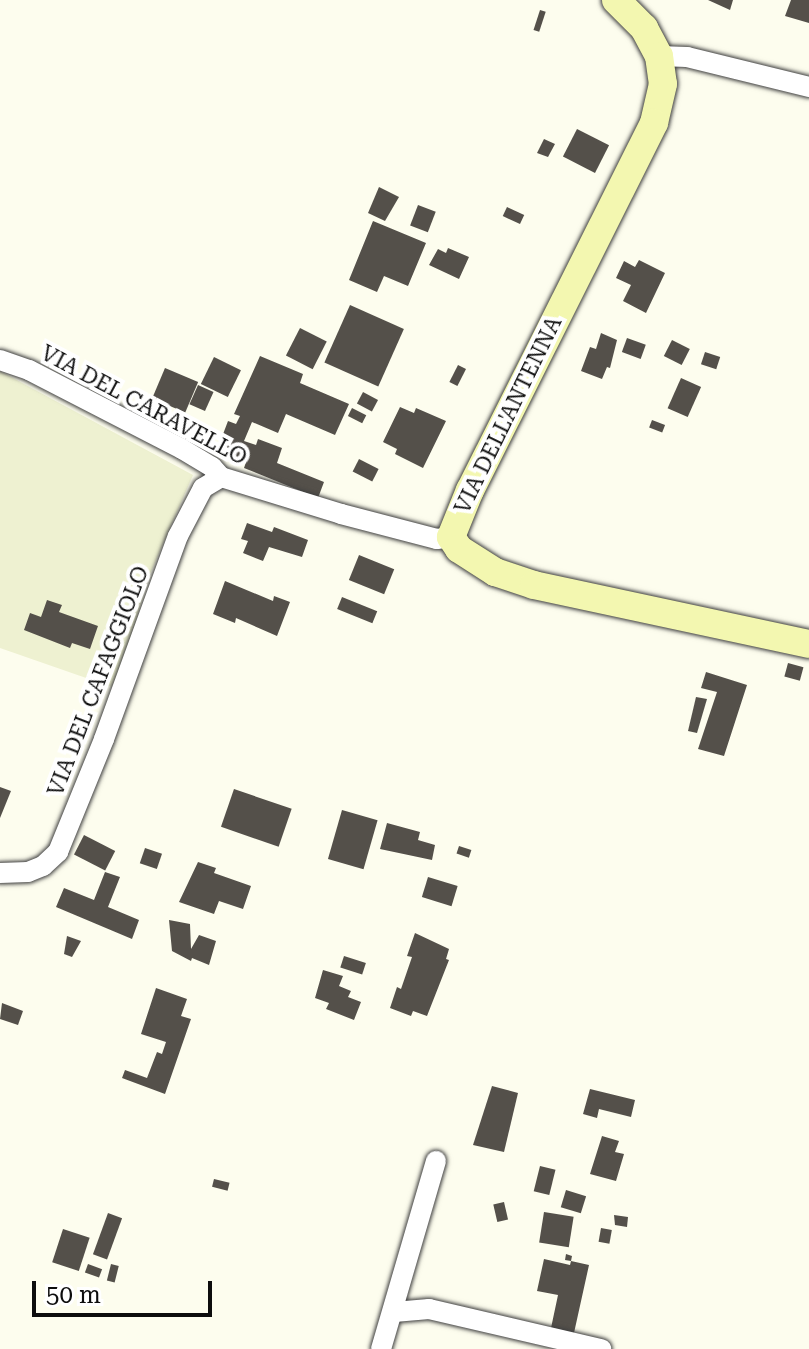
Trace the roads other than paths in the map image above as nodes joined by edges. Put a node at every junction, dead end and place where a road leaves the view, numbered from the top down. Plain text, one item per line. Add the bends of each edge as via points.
1 (616, 0) edge
2 (659, 56) junction
3 (809, 87) edge
4 (0, 360) edge
5 (221, 477) junction
6 (451, 537) junction
7 (809, 644) edge
8 (0, 873) edge
9 (436, 1161) dead end
10 (394, 1312) junction
11 (381, 1349) edge
12 (601, 1349) edge

1 - 2 street, VIA DELL'ANTENNA via 644,28
2 - 3 street via 687,57
2 - 6 street, VIA DELL'ANTENNA via 663,84 654,123
4 - 5 street, VIA DEL CARAVELLO via 169,443
5 - 6 street, VIA DEL CARAVELLO via 341,514 437,539
5 - 8 street, VIA DEL CAFAGGIOLO via 203,488 178,536 58,852 28,872
6 - 7 street, VIA DELL'ANTENNA via 459,549 495,572 534,585
9 - 10 street
10 - 11 street
10 - 12 street via 429,1309

